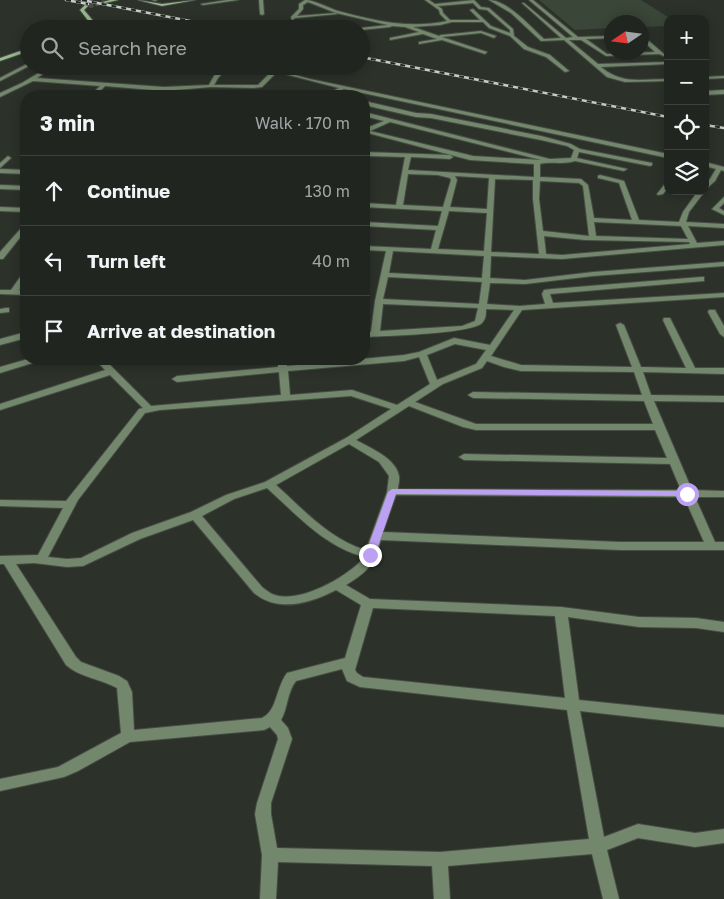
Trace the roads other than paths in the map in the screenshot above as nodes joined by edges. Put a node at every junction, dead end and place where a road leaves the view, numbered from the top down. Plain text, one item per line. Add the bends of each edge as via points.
1 (116, 0) edge
2 (140, 0) edge
3 (154, 0) edge
4 (182, 0) edge
5 (193, 0) edge
6 (236, 0) edge
7 (261, 0) edge
8 (427, 0) edge
9 (491, 0) edge
10 (105, 1) edge
11 (307, 1) edge
12 (473, 1) edge
13 (533, 2) edge
14 (203, 4) dead end
15 (523, 4) junction
16 (434, 5) junction
17 (501, 6) junction
18 (472, 10) dead end
19 (342, 13) junction
20 (262, 14) dead end
21 (359, 16) junction
22 (90, 20) edge
23 (95, 20) edge
24 (329, 20) edge
25 (483, 20) junction
26 (450, 21) junction
27 (401, 26) junction
28 (370, 28) edge
29 (413, 30) junction
30 (423, 32) junction
31 (512, 35) junction
32 (384, 37) dead end
33 (437, 37) junction
34 (494, 37) dead end
35 (580, 38) junction
36 (604, 38) edge
37 (392, 39) dead end
38 (442, 39) junction
39 (564, 39) junction
40 (421, 43) dead end
41 (649, 45) edge
42 (20, 52) edge
43 (485, 53) dead end
44 (659, 54) junction
45 (0, 59) edge
46 (667, 60) edge
47 (664, 61) edge
48 (596, 66) junction
49 (20, 69) edge
50 (567, 71) dead end
51 (39, 75) edge
52 (98, 75) edge
53 (217, 75) edge
54 (271, 75) edge
55 (290, 75) edge
56 (724, 77) edge
57 (709, 78) edge
58 (32, 79) junction
59 (664, 80) edge
60 (0, 81) edge
61 (95, 83) junction
62 (24, 84) junction
63 (104, 84) junction
64 (211, 86) junction
65 (344, 87) junction
66 (98, 90) edge
67 (338, 90) edge
68 (358, 90) edge
69 (724, 92) edge
70 (370, 93) edge
71 (709, 93) edge
72 (0, 95) edge
73 (432, 100) dead end
74 (370, 104) edge
75 (424, 104) junction
76 (405, 113) junction
77 (370, 116) edge
78 (388, 121) junction
79 (370, 129) edge
80 (370, 132) edge
81 (577, 150) junction
82 (370, 154) edge
83 (408, 155) junction
84 (664, 155) edge
85 (8, 158) dead end
86 (476, 158) junction
87 (574, 159) junction
88 (549, 161) junction
89 (537, 162) junction
90 (650, 164) dead end
91 (709, 165) edge
92 (0, 166) edge
93 (722, 168) edge
94 (624, 169) dead end
95 (0, 171) edge
96 (20, 172) edge
97 (406, 172) junction
98 (444, 174) junction
99 (492, 176) junction
100 (600, 177) dead end
101 (536, 178) junction
102 (709, 178) edge
103 (715, 180) junction
104 (709, 185) edge
105 (0, 187) edge
106 (20, 188) edge
107 (664, 188) edge
108 (660, 194) dead end
109 (699, 195) edge
110 (724, 199) edge
111 (370, 205) edge
112 (399, 206) junction
113 (445, 208) junction
114 (1, 210) edge
115 (20, 210) edge
116 (489, 210) junction
117 (724, 213) edge
118 (590, 220) junction
119 (636, 221) junction
120 (683, 223) junction
121 (370, 224) edge
122 (724, 226) edge
123 (440, 228) junction
124 (20, 233) edge
125 (540, 234) junction
126 (593, 238) junction
127 (639, 239) junction
128 (693, 243) junction
129 (724, 243) edge
130 (370, 248) edge
131 (390, 249) junction
132 (644, 250) junction
133 (434, 251) junction
134 (487, 254) junction
135 (0, 257) edge
136 (543, 257) junction
137 (724, 264) edge
138 (385, 274) junction
139 (701, 279) dead end
140 (486, 280) junction
141 (20, 284) edge
142 (0, 292) edge
143 (13, 293) junction
144 (20, 293) edge
145 (724, 295) edge
146 (379, 301) junction
147 (483, 305) junction
148 (550, 306) junction
149 (520, 308) junction
150 (712, 312) dead end
151 (667, 320) dead end
152 (620, 325) dead end
153 (370, 334) edge
154 (375, 334) junction
155 (724, 334) edge
156 (20, 336) edge
157 (0, 342) edge
158 (492, 348) junction
159 (422, 354) junction
160 (486, 357) junction
161 (370, 360) edge
162 (20, 364) edge
163 (106, 365) edge
164 (274, 365) edge
165 (282, 365) edge
166 (0, 370) edge
167 (112, 371) junction
168 (638, 371) junction
169 (692, 371) junction
170 (724, 371) edge
171 (177, 378) dead end
172 (434, 385) junction
173 (473, 395) dead end
174 (648, 397) junction
175 (286, 399) junction
176 (724, 399) edge
177 (407, 402) junction
178 (0, 407) edge
179 (398, 408) junction
180 (149, 409) junction
181 (659, 428) junction
182 (349, 440) junction
183 (464, 457) dead end
184 (674, 461) junction
185 (269, 484) junction
186 (392, 492) junction
187 (687, 494) junction
188 (724, 494) edge
189 (0, 503) edge
190 (69, 505) junction
191 (195, 514) junction
192 (377, 536) junction
193 (710, 546) junction
194 (724, 546) edge
195 (370, 555) junction
196 (4, 560) edge
197 (41, 560) junction
198 (336, 585) junction
199 (368, 603) junction
200 (561, 612) junction
201 (724, 627) edge
202 (349, 662) junction
203 (572, 704) junction
204 (274, 721) junction
205 (724, 721) edge
206 (128, 736) junction
207 (0, 786) edge
208 (724, 836) edge
209 (598, 846) junction
210 (270, 855) junction
211 (440, 859) junction
212 (268, 899) edge
213 (442, 899) edge
214 (611, 899) edge

1 - 10 main road
2 - 5 main road via 162,5
3 - 4 main road
6 - 14 street
7 - 20 street
8 - 16 street
9 - 17 street
11 - 19 street
11 - 19 street via 301,4 293,19
12 - 16 street
12 - 31 street via 488,9 512,30
13 - 15 street
13 - 35 street
15 - 17 street
15 - 39 street
16 - 26 street
17 - 39 street via 542,39
18 - 25 street
19 - 21 street
21 - 24 street
21 - 27 street
22 - 23 main road via 82,10 88,6 86,9
25 - 26 street
25 - 31 street via 492,28
26 - 27 street
27 - 28 street
27 - 29 street
29 - 30 street
29 - 32 street
30 - 33 street
30 - 37 street
31 - 50 street via 526,48 549,56
33 - 34 street via 477,32
33 - 38 street
35 - 36 street
35 - 39 street
35 - 44 street via 606,55
38 - 40 street
38 - 43 street
39 - 48 street
41 - 44 street
42 - 45 main road
44 - 46 street
47 - 48 street
48 - 59 street via 618,80
49 - 60 street
51 - 58 street
52 - 61 street
53 - 64 street
54 - 64 street via 258,87
55 - 65 street
56 - 57 street
58 - 61 street
58 - 62 street
60 - 62 street
61 - 63 street
62 - 72 street
63 - 64 street via 164,89
63 - 66 street
65 - 67 street
65 - 68 street
69 - 71 street
70 - 75 street
73 - 75 street
74 - 76 street
75 - 76 street
75 - 84 street
76 - 78 street
76 - 81 street via 541,138
77 - 78 street
78 - 79 street
78 - 88 street
80 - 86 street
81 - 87 street
81 - 90 street
82 - 83 street
83 - 86 street
83 - 97 street
85 - 92 street
86 - 89 street
87 - 88 street
87 - 94 street
88 - 89 street
89 - 101 street
91 - 93 street
93 - 103 street
95 - 96 street
97 - 98 street
97 - 112 street
98 - 99 street
98 - 113 street via 454,180
99 - 101 street
99 - 116 street
100 - 119 street via 622,182
101 - 118 street via 584,183
101 - 125 street
102 - 103 street
103 - 104 street
105 - 106 street
107 - 108 street
109 - 120 street via 683,217
110 - 117 street via 715,209
111 - 112 street
112 - 113 street
113 - 116 street
113 - 123 street
114 - 115 street
116 - 134 street
118 - 119 street
118 - 126 street
119 - 120 street
120 - 122 street
120 - 128 street
121 - 123 street
123 - 133 street
124 - 135 street
125 - 126 street
125 - 136 street
126 - 127 street
127 - 128 street
127 - 132 street
128 - 129 street
128 - 132 street
130 - 131 street
131 - 133 street
131 - 138 street
132 - 136 street
133 - 134 street
134 - 136 street
134 - 140 street
137 - 140 street via 525,282
138 - 140 street
138 - 146 street
139 - 148 street via 552,291 546,294
140 - 147 street
141 - 143 street
142 - 143 street
143 - 144 street
145 - 148 street
146 - 147 street
146 - 154 street
147 - 149 street
147 - 154 street via 478,323 463,328
148 - 149 street
149 - 158 street
150 - 155 street
151 - 169 street
152 - 168 street
153 - 154 street
156 - 157 street
158 - 159 street via 454,341
158 - 160 street
159 - 161 street
159 - 172 street
160 - 168 street via 521,368
160 - 172 street via 472,370
162 - 166 street
163 - 167 street
164 - 171 street
165 - 175 street
167 - 178 street
167 - 180 street
168 - 169 street
168 - 174 street
169 - 170 street
172 - 177 street
173 - 174 street
174 - 176 street
174 - 181 street
175 - 179 street via 352,393
175 - 180 street
177 - 179 street
177 - 181 street via 476,427
179 - 182 street
180 - 190 street via 137,416
181 - 184 street
182 - 185 street
182 - 186 street via 383,460 390,468 394,476
183 - 184 street
184 - 187 street
185 - 191 street via 230,497
185 - 195 street via 336,542
186 - 187 street
186 - 192 street
187 - 188 street
187 - 193 street
189 - 190 street
190 - 197 street
191 - 197 street via 136,536 91,559 68,563
191 - 198 street via 267,597 287,600
192 - 193 street via 620,546
192 - 195 street
193 - 194 street
195 - 198 street via 362,570
196 - 197 street
196 - 206 street via 71,661 122,685
198 - 199 street
199 - 200 street
199 - 202 street
200 - 201 street via 639,622
200 - 203 street
202 - 203 street via 348,670 360,682
202 - 204 street via 292,677 287,682 279,714
203 - 205 street
203 - 209 street
204 - 206 street
204 - 210 street via 286,739 264,803
206 - 207 street via 73,768
208 - 209 street via 695,840 638,832
209 - 211 street
209 - 214 street
210 - 211 street
210 - 212 street
211 - 213 street

